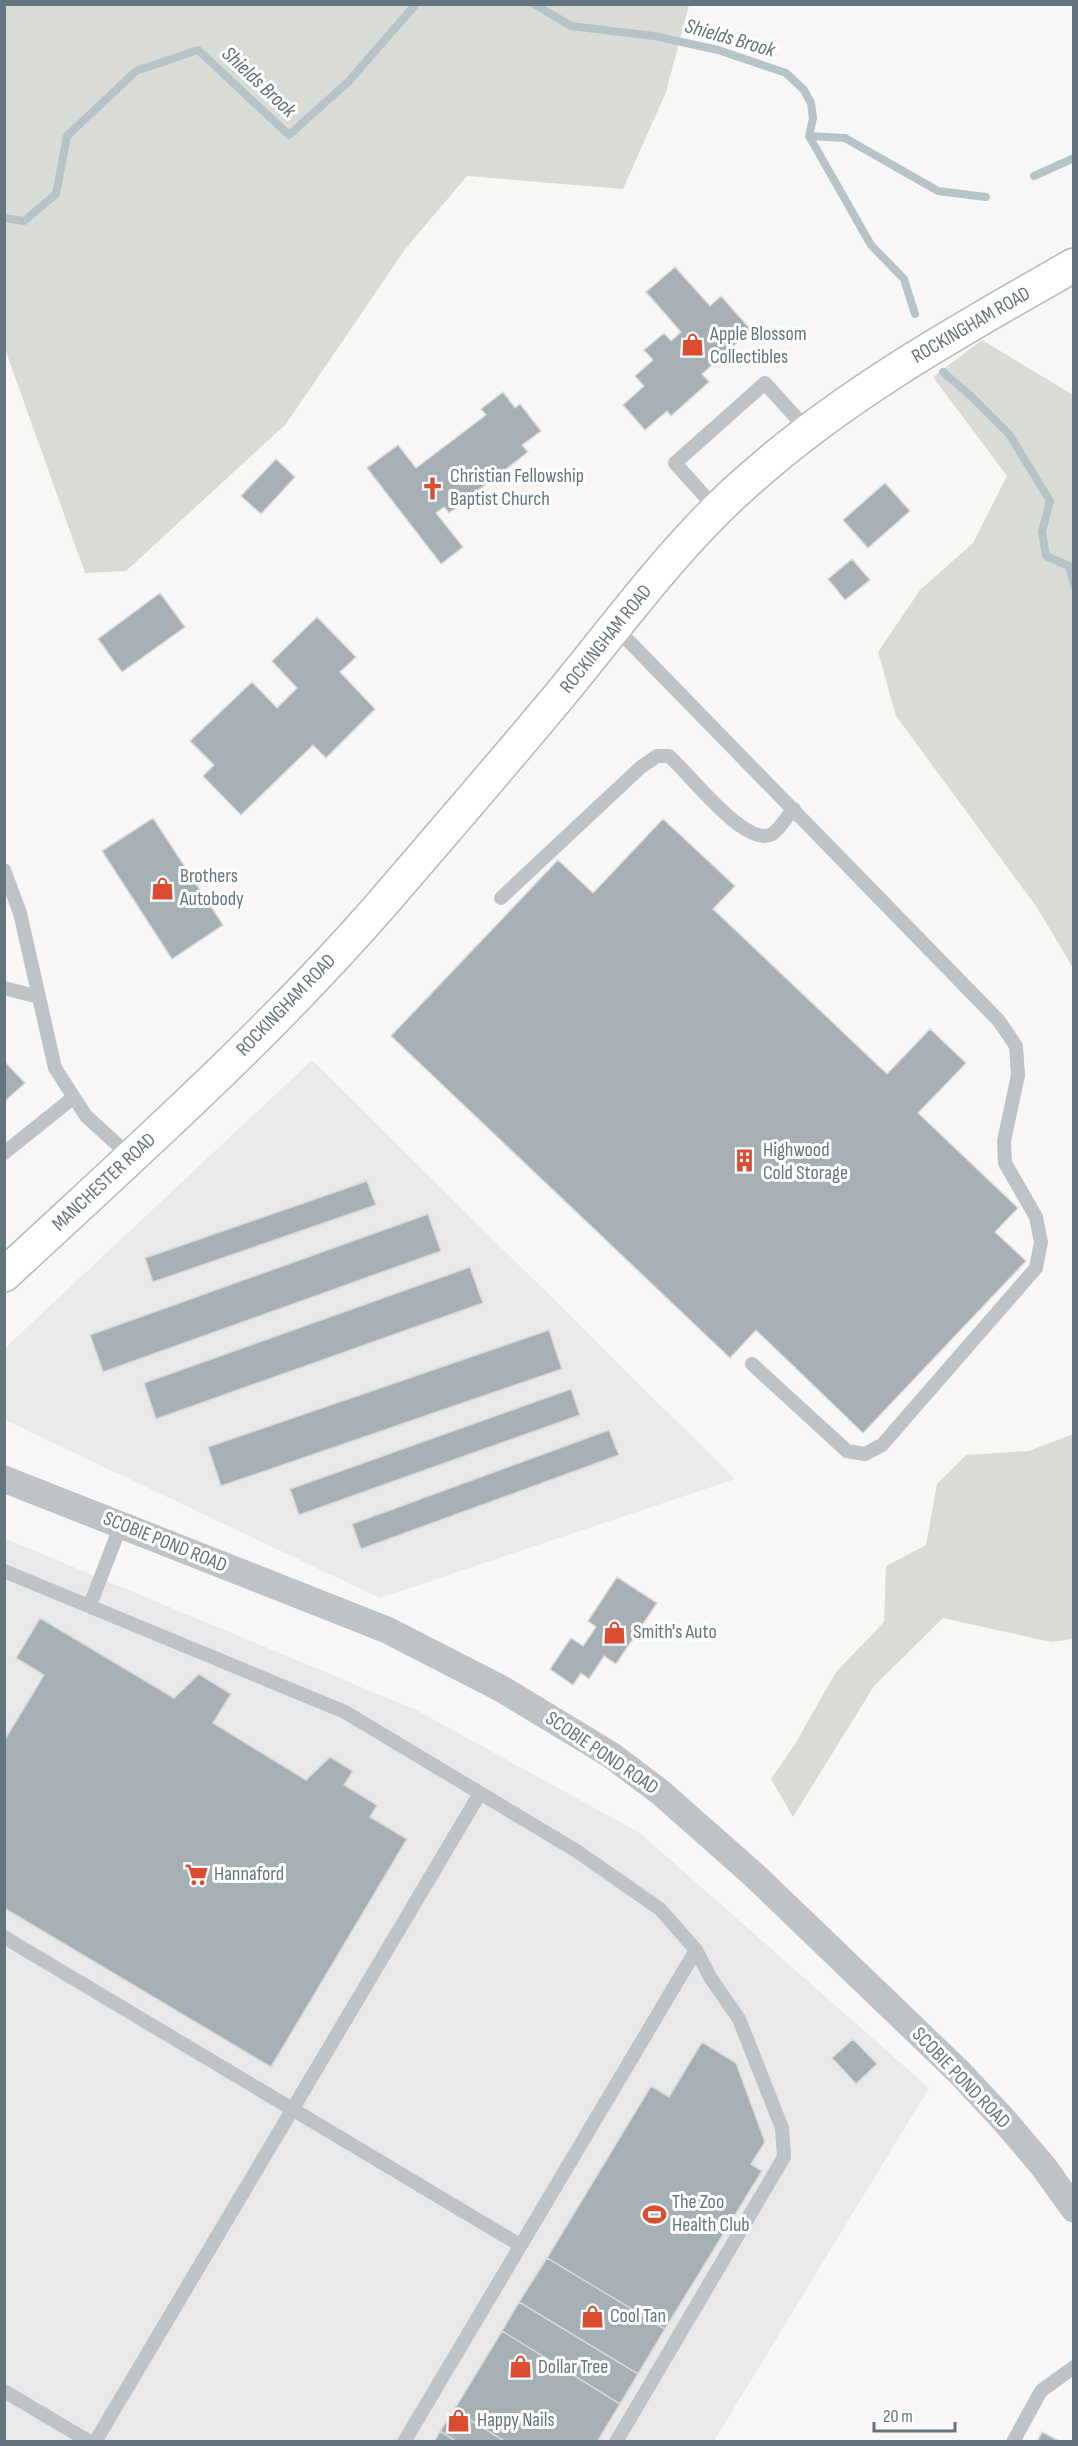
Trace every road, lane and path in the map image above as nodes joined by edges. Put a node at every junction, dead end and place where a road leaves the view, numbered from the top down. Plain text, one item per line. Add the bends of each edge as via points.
1 (1074, 265) edge
2 (809, 432) junction
3 (717, 510) junction
4 (615, 627) junction
5 (794, 810) junction
6 (4, 870) edge
7 (501, 898) dead end
8 (4, 988) edge
9 (39, 997) junction
10 (204, 1090) joint
11 (74, 1097) junction
12 (4, 1153) edge
13 (131, 1157) junction
14 (4, 1275) edge
15 (752, 1364) dead end
16 (4, 1479) edge
17 (121, 1525) junction
18 (6, 1575) edge
19 (90, 1605) junction
20 (479, 1794) junction
21 (4, 1937) edge
22 (696, 1950) junction
23 (292, 2109) junction
24 (1074, 2209) edge
25 (520, 2246) junction
26 (1074, 2367) edge
27 (4, 2391) edge
28 (90, 2442) edge
29 (94, 2442) edge
30 (404, 2442) edge
31 (616, 2442) edge
32 (1013, 2442) edge

1 - 2 main road, ROCKINGHAM ROAD via 906,362
2 - 3 main road, ROCKINGHAM ROAD via 751,477
2 - 3 lane via 765,383 675,463
3 - 4 main road, ROCKINGHAM ROAD
4 - 5 lane
4 - 10 main road, ROCKINGHAM ROAD via 379,906
5 - 7 lane via 771,834 756,836 741,828 669,756 657,756
5 - 15 lane via 999,1021 1016,1046 1018,1075 1005,1141 1005,1163 1036,1217 1041,1242 1036,1268 882,1445 865,1454 847,1451
6 - 9 lane via 20,913
8 - 9 lane
9 - 11 lane via 55,1068
10 - 13 main road, MANCHESTER ROAD
11 - 12 lane
11 - 13 lane via 86,1116
13 - 14 main road, MANCHESTER ROAD
16 - 17 street, SCOBIE POND ROAD
17 - 19 lane
17 - 24 street, SCOBIE POND ROAD via 387,1630 501,1689 611,1755 660,1792 746,1868 958,2072 1023,2142
18 - 19 lane
19 - 20 lane via 345,1712
20 - 22 lane via 574,1850 660,1909
20 - 23 lane
21 - 23 lane
22 - 25 lane
22 - 31 lane via 739,2019 782,2128 784,2157
23 - 25 lane
23 - 29 lane
25 - 30 lane
26 - 32 lane via 1041,2391
27 - 28 lane

